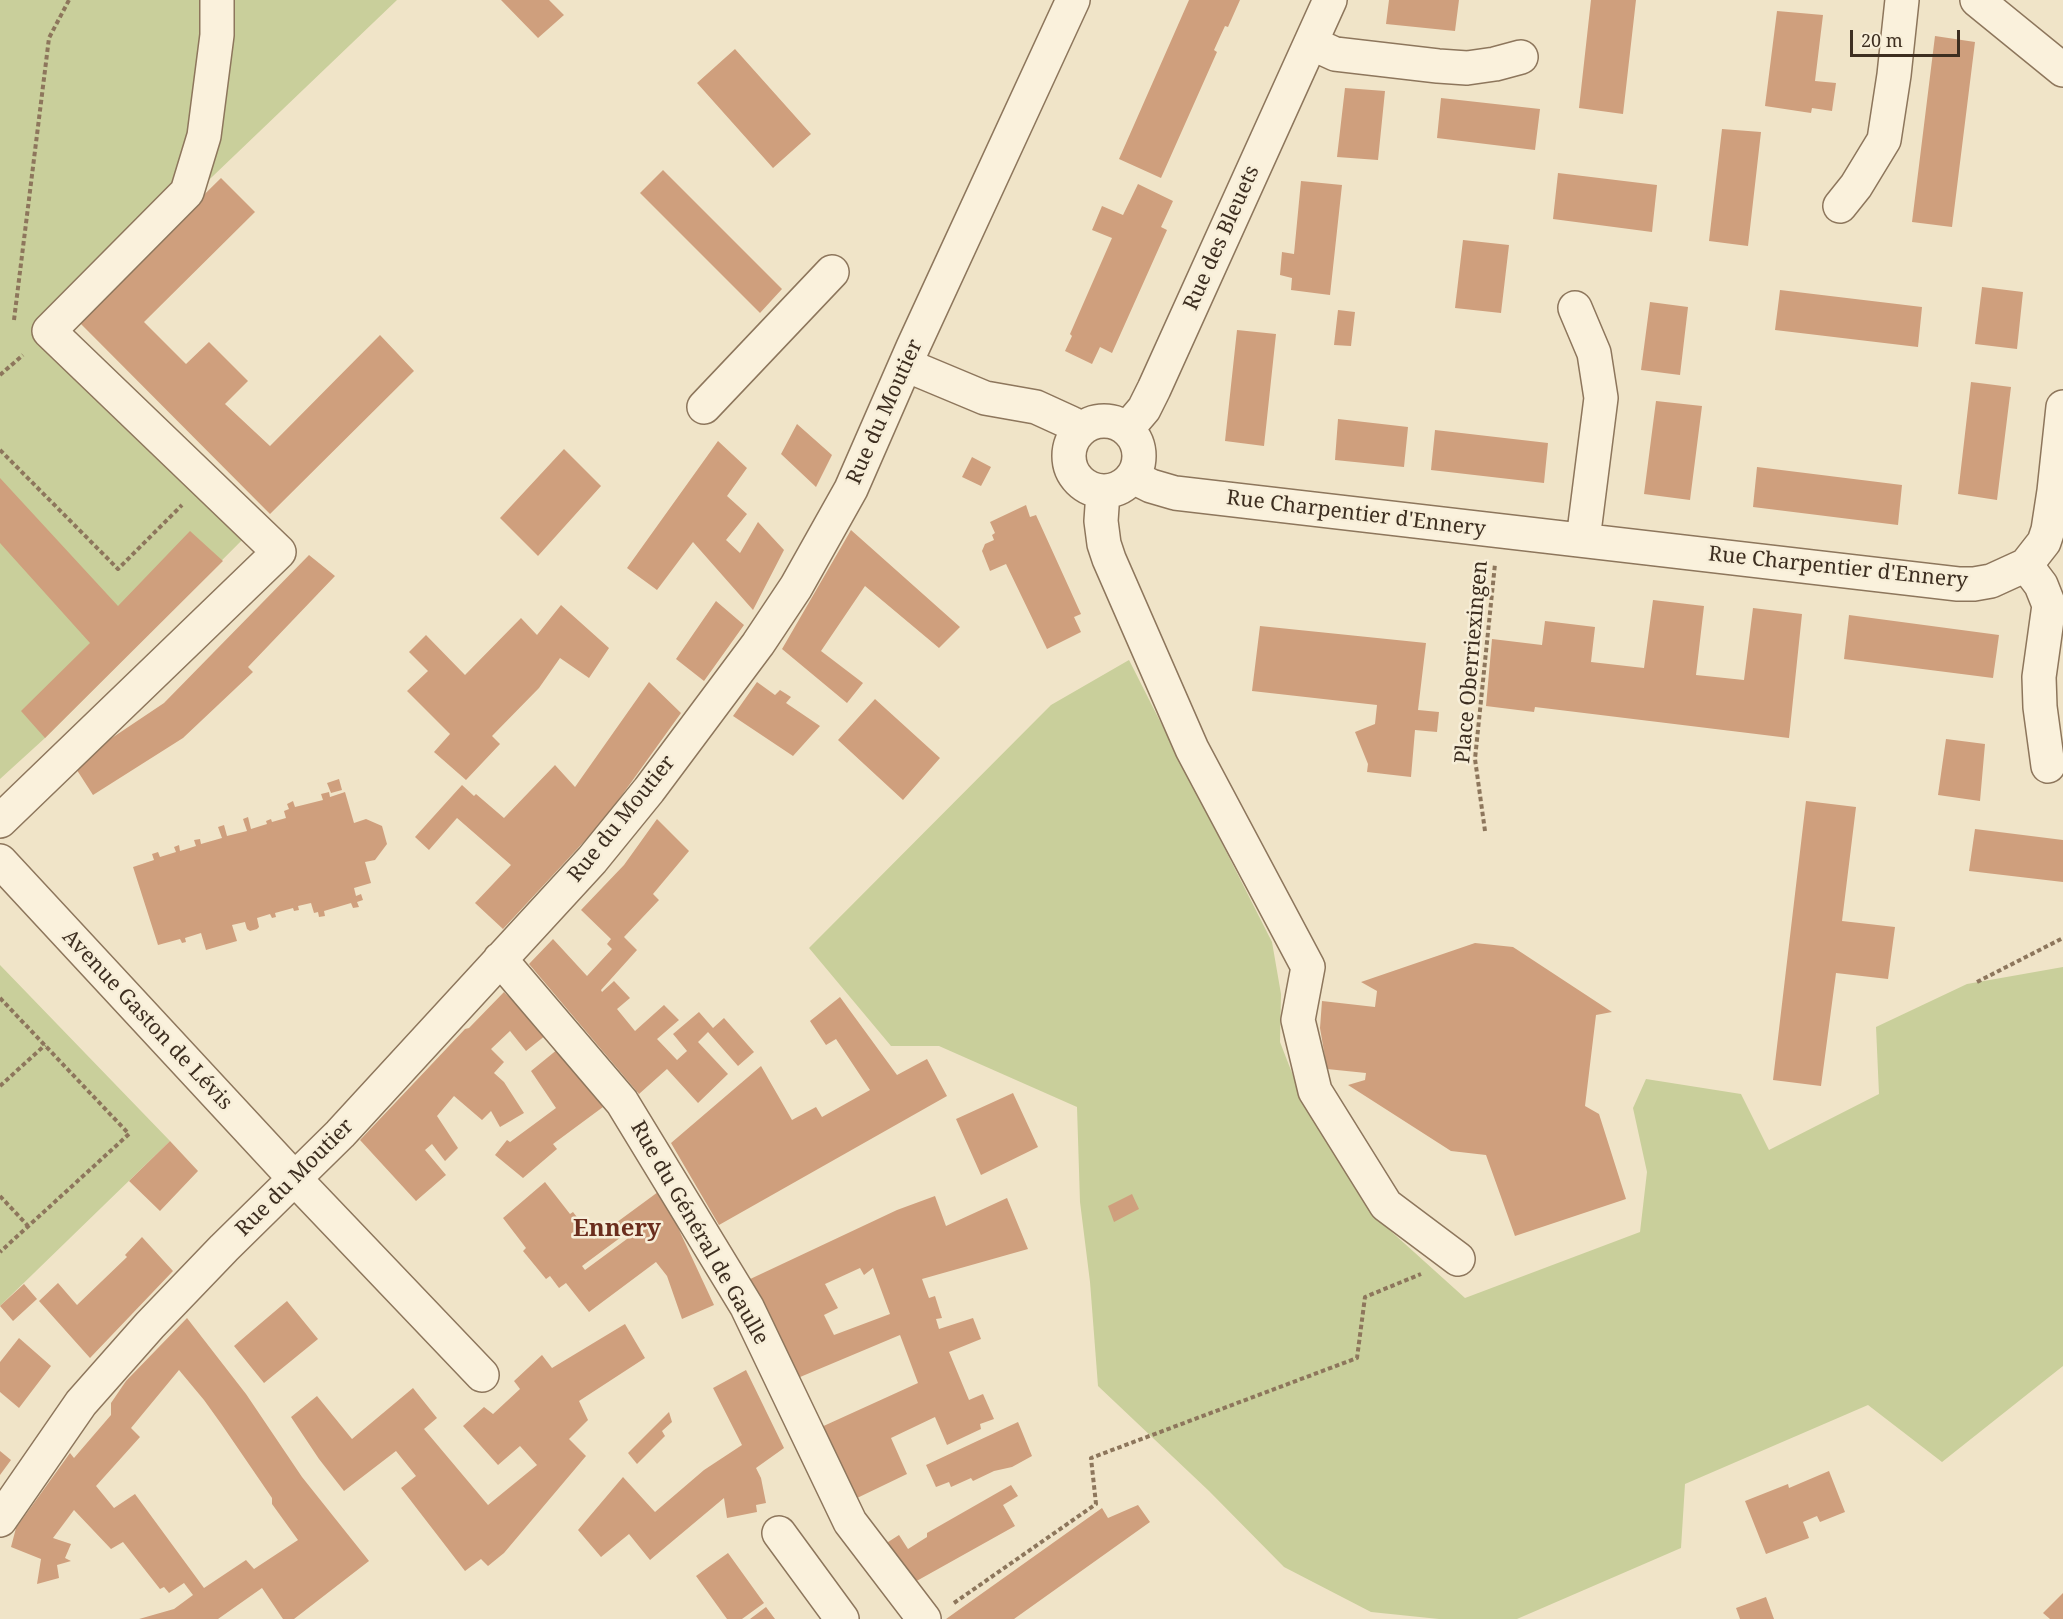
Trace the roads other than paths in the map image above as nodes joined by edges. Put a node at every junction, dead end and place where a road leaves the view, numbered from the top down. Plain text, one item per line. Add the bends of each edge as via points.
1 (217, 0) edge
2 (1073, 0) edge
3 (1330, 0) edge
4 (1902, 0) edge
5 (1977, 0) edge
6 (1311, 43) junction
7 (1521, 57) dead end
8 (2063, 70) edge
9 (1840, 206) dead end
10 (832, 272) dead end
11 (1575, 308) dead end
12 (906, 365) junction
13 (704, 407) dead end
14 (2063, 407) edge
15 (1081, 429) junction
16 (1127, 429) junction
17 (1133, 477) junction
18 (1103, 492) junction
19 (1583, 540) junction
20 (2026, 565) junction
21 (2048, 766) dead end
22 (0, 822) edge
23 (0, 861) edge
24 (500, 959) junction
25 (295, 1179) junction
26 (1458, 1259) road end
27 (482, 1375) dead end
28 (0, 1520) edge
29 (779, 1533) dead end
30 (920, 1612) edge
31 (842, 1619) edge

1 - 22 street via 217,35 204,136 187,192 40,340 206,482 279,552
2 - 12 street, Rue du Moutier
3 - 6 street, Rue des Bleuets
4 - 9 street via 1884,140
5 - 8 street
6 - 7 street via 1335,54 1467,68
6 - 16 street, Rue des Bleuets via 1154,389
10 - 13 street
11 - 19 street via 1594,353 1601,398
12 - 15 street via 985,398 1036,407
12 - 24 street, Rue du Moutier via 851,489 796,587 758,644 592,860
14 - 20 street via 2048,530
15 - 16 street via 1109,421
15 - 18 street via 1068,455 1072,472 1083,485
16 - 17 street via 1139,449
17 - 18 street via 1116,490
17 - 19 street, Rue Charpentier d'Ennery via 1175,492
18 - 26 street via 1101,521 1109,559 1192,749 1308,967 1298,1020 1315,1091 1386,1205
19 - 20 street, Rue Charpentier d'Ennery via 1958,584 1991,581
20 - 21 street via 2041,585 2049,605 2039,677
23 - 25 street, Avenue Gaston de Lévis
24 - 25 street, Rue du Moutier
24 - 30 street, Rue du Général de Gaulle via 622,1102 747,1307 850,1522
25 - 27 street, Avenue Gaston de Lévis
25 - 28 street, Rue du Moutier via 199,1274 81,1403
29 - 31 street

